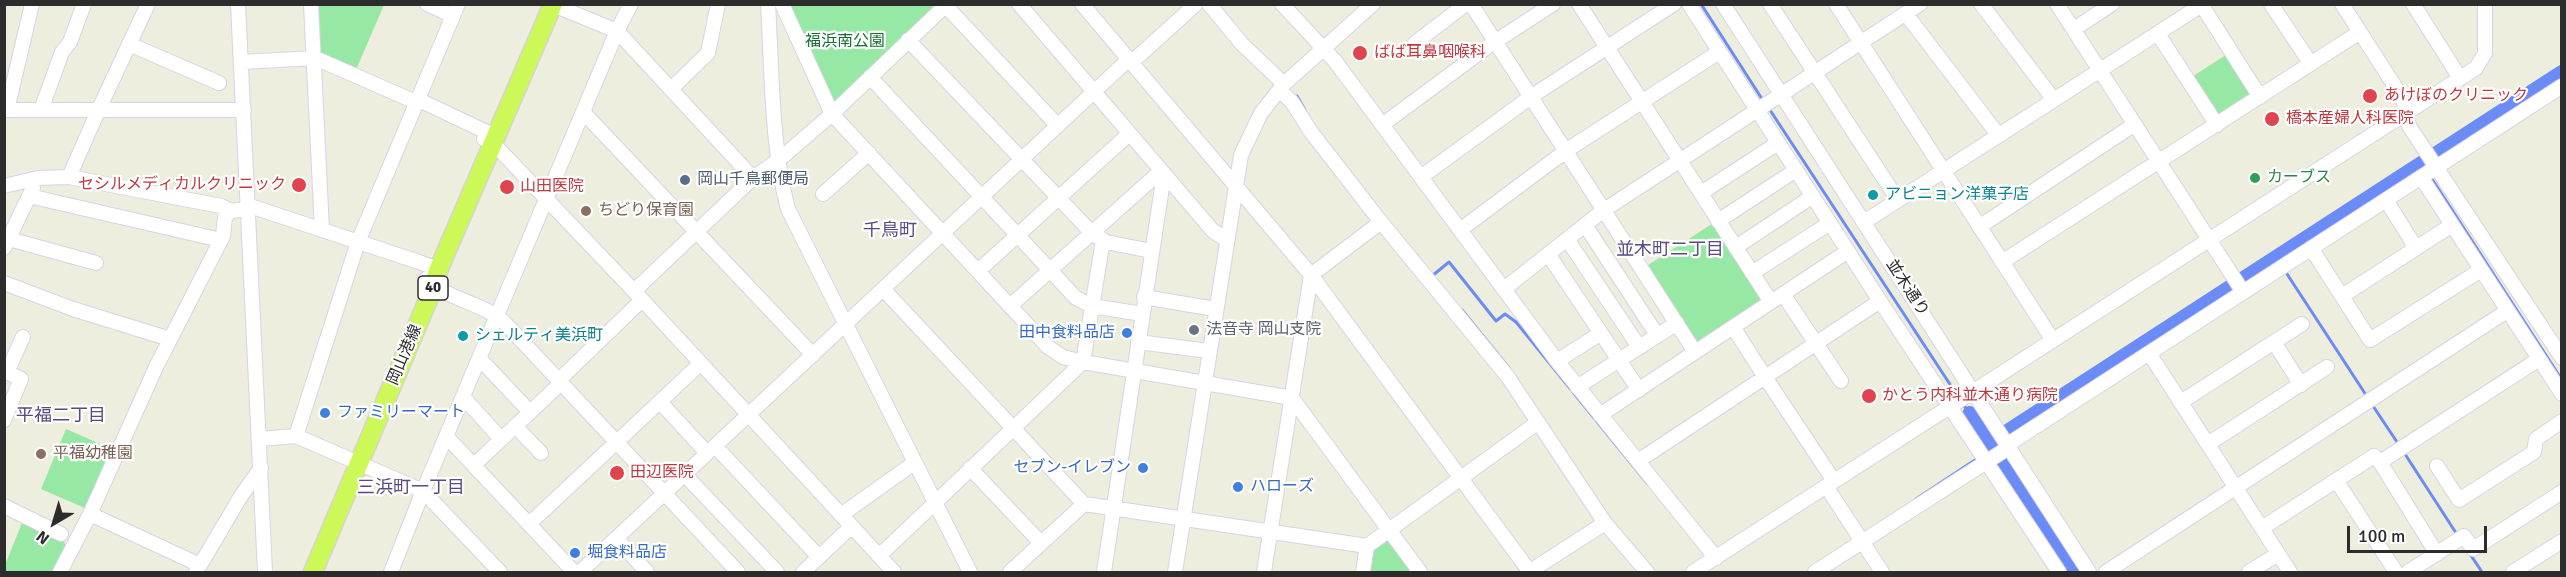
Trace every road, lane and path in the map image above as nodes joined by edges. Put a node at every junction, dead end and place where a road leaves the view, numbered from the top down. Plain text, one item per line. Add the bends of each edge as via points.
1 (32, 4) edge
2 (84, 4) edge
3 (148, 4) edge
4 (238, 4) edge
5 (311, 4) edge
6 (427, 4) edge
7 (542, 4) edge
8 (631, 4) edge
9 (718, 4) edge
10 (768, 4) edge
11 (782, 4) edge
12 (1019, 4) edge
13 (1082, 4) edge
14 (1196, 4) edge
15 (1209, 4) edge
16 (1282, 4) edge
17 (1373, 4) edge
18 (1553, 4) edge
19 (1579, 4) edge
20 (1674, 4) edge
21 (1689, 4) edge
22 (1723, 4) edge
23 (1770, 4) edge
24 (1836, 4) edge
25 (1920, 4) edge
26 (1981, 4) edge
27 (2058, 4) edge
28 (2112, 4) edge
29 (2271, 4) edge
30 (2342, 4) edge
31 (2413, 4) edge
32 (2485, 4) edge
33 (552, 5) edge
34 (946, 5) edge
35 (2202, 5) edge
36 (1475, 6) edge
37 (455, 10) edge
38 (1903, 11) edge
39 (2074, 29) junction
40 (617, 31) junction
41 (2360, 33) junction
42 (2158, 34) junction
43 (908, 40) junction
44 (1495, 42) junction
45 (1415, 43) dead end
46 (1861, 43) junction
47 (129, 44) junction
48 (1607, 47) junction
49 (1323, 49) junction
50 (1719, 52) junction
51 (315, 58) junction
52 (1131, 60) junction
53 (241, 62) junction
54 (2311, 64) junction
55 (2100, 70) junction
56 (1815, 74) junction
57 (870, 77) junction
58 (2460, 78) junction
59 (219, 83) dead end
60 (2562, 86) edge
61 (1282, 87) junction
62 (671, 89) junction
63 (1094, 92) junction
64 (1532, 96) junction
65 (2260, 97) junction
66 (2054, 100) junction
67 (418, 101) junction
68 (1642, 101) junction
69 (1768, 104) junction
70 (6, 110) edge
71 (41, 110) junction
72 (244, 110) junction
73 (98, 111) junction
74 (583, 112) junction
75 (2406, 112) junction
76 (832, 114) junction
77 (2135, 124) junction
78 (1382, 125) junction
79 (2217, 125) junction
80 (1058, 126) junction
81 (1129, 134) junction
82 (1999, 135) junction
83 (490, 138) junction
84 (1778, 143) junction
85 (1567, 150) junction
86 (866, 156) junction
87 (780, 159) junction
88 (1021, 160) junction
89 (1680, 161) junction
90 (2160, 162) junction
91 (2433, 162) junction
92 (1796, 170) junction
93 (1162, 172) junction
94 (1944, 172) junction
95 (69, 177) junction
96 (1421, 177) junction
97 (2421, 177) junction
98 (38, 178) junction
99 (753, 178) junction
100 (1235, 184) junction
101 (4, 186) edge
102 (1701, 193) junction
103 (823, 194) dead end
104 (29, 196) junction
105 (1813, 196) junction
106 (982, 197) junction
107 (1058, 199) junction
108 (547, 200) junction
109 (1898, 200) junction
110 (2386, 200) junction
111 (247, 208) junction
112 (1604, 210) junction
113 (231, 212) junction
114 (1718, 220) junction
115 (1382, 222) junction
116 (1864, 222) junction
117 (1830, 223) junction
118 (1585, 225) junction
119 (2452, 225) junction
120 (1979, 227) junction
121 (322, 230) junction
122 (1460, 230) junction
123 (696, 232) junction
124 (944, 233) junction
125 (1018, 235) junction
126 (1097, 236) junction
127 (1567, 239) junction
128 (2209, 239) junction
129 (221, 240) junction
130 (1227, 240) junction
131 (358, 242) junction
132 (7, 244) edge
133 (1736, 247) junction
134 (2311, 248) junction
135 (2416, 248) junction
136 (1151, 251) junction
137 (1848, 251) junction
138 (1548, 254) junction
139 (2002, 262) junction
140 (96, 263) dead end
141 (1050, 270) junction
142 (2481, 270) junction
143 (978, 271) junction
144 (1752, 273) junction
145 (1311, 275) junction
146 (432, 276) junction
147 (1646, 276) junction
148 (4, 283) edge
149 (2239, 286) junction
150 (1504, 289) junction
151 (1627, 289) junction
152 (884, 290) junction
153 (638, 296) junction
154 (2342, 296) junction
155 (1144, 297) junction
156 (1777, 298) junction
157 (1880, 301) junction
158 (1010, 306) junction
159 (1092, 306) junction
160 (1215, 309) junction
161 (2507, 311) junction
162 (1142, 314) junction
163 (497, 316) junction
164 (1677, 323) junction
165 (2302, 324) dead end
166 (845, 326) junction
167 (1733, 327) junction
168 (1601, 333) junction
169 (1657, 336) junction
170 (23, 337) dead end
171 (170, 339) junction
172 (2052, 339) junction
173 (1138, 342) junction
174 (2274, 342) junction
175 (1815, 344) junction
176 (1639, 347) junction
177 (1209, 351) junction
178 (1695, 352) junction
179 (2149, 353) junction
180 (813, 355) junction
181 (479, 358) junction
182 (2562, 358) edge
183 (2539, 359) junction
184 (1619, 360) junction
185 (1557, 361) junction
186 (1083, 362) junction
187 (700, 364) junction
188 (2327, 367) dead end
189 (1134, 369) junction
190 (1765, 376) junction
191 (1841, 381) dead end
192 (560, 382) junction
193 (1204, 382) junction
194 (2301, 385) junction
195 (1577, 387) junction
196 (1639, 390) junction
197 (2562, 394) edge
198 (463, 397) junction
199 (1292, 398) junction
200 (1960, 399) junction
201 (660, 402) junction
202 (2181, 402) junction
203 (530, 412) junction
204 (748, 415) junction
205 (1600, 415) junction
206 (4, 420) edge
207 (2562, 421) edge
208 (1537, 423) junction
209 (515, 426) junction
210 (1013, 428) junction
211 (296, 436) junction
212 (446, 436) junction
213 (501, 439) junction
214 (260, 440) junction
215 (617, 442) junction
216 (2208, 444) junction
217 (711, 450) junction
218 (541, 453) dead end
219 (1994, 454) junction
220 (1638, 460) junction
221 (354, 462) junction
222 (2380, 462) junction
223 (914, 463) junction
224 (474, 465) junction
225 (2437, 466) dead end
226 (261, 468) junction
227 (970, 468) junction
228 (685, 475) junction
229 (1460, 478) junction
230 (2336, 480) junction
231 (1830, 484) junction
232 (423, 490) junction
233 (2232, 490) junction
234 (2562, 492) edge
235 (664, 494) junction
236 (934, 502) junction
237 (1083, 504) junction
238 (4, 506) edge
239 (1111, 507) junction
240 (90, 514) junction
241 (841, 515) junction
242 (1184, 518) junction
243 (1605, 523) junction
244 (530, 524) junction
245 (852, 526) junction
246 (2262, 528) junction
247 (1389, 530) junction
248 (1271, 531) junction
249 (60, 534) dead end
250 (616, 538) junction
251 (1863, 539) junction
252 (2562, 541) edge
253 (1041, 543) junction
254 (1367, 546) junction
255 (2437, 554) junction
256 (879, 556) junction
257 (2275, 556) junction
258 (1716, 558) junction
259 (813, 567) edge
260 (198, 569) edge
261 (391, 572) edge
262 (1530, 572) edge
263 (1696, 572) edge
264 (60, 573) edge
265 (265, 573) edge
266 (302, 573) edge
267 (313, 573) edge
268 (500, 573) edge
269 (574, 573) edge
270 (580, 573) edge
271 (647, 573) edge
272 (738, 573) edge
273 (777, 573) edge
274 (894, 573) edge
275 (970, 573) edge
276 (1010, 573) edge
277 (1104, 573) edge
278 (1175, 573) edge
279 (1264, 573) edge
280 (1363, 573) edge
281 (1420, 573) edge
282 (1647, 573) edge
283 (1815, 573) edge
284 (1882, 573) edge
285 (2059, 573) edge
286 (2089, 573) edge
287 (2106, 573) edge
288 (2249, 573) edge
289 (2290, 573) edge
290 (2396, 573) edge
291 (2408, 573) edge
292 (2513, 573) edge

1 - 70 street
2 - 71 street
3 - 47 street
4 - 53 street
5 - 51 street
6 - 37 street
7 - 83 main road, 岡山港線 / 40
8 - 40 street
9 - 62 street via 708,53
10 - 87 street
11 - 76 street
12 - 63 street
13 - 52 street
14 - 52 street
15 - 61 street
16 - 49 street
17 - 49 street
18 - 44 street
19 - 48 street
20 - 48 street
21 - 50 street
22 - 69 street, 並木通り
23 - 56 street
24 - 46 street
25 - 38 street
26 - 66 street
27 - 39 street
28 - 39 street
29 - 54 street
30 - 41 street
31 - 58 street
32 - 58 street via 2484,58
33 - 40 street
33 - 83 main road, 岡山港線 / 40
34 - 43 street
34 - 80 street
35 - 42 street
35 - 65 street
36 - 44 street
36 - 45 street
37 - 67 street
38 - 46 street
38 - 82 street
39 - 55 street
40 - 62 street
40 - 74 street
41 - 54 street
41 - 75 street via 2403,99
42 - 55 street
42 - 79 street
43 - 57 street
43 - 88 street
44 - 64 street
44 - 78 street
46 - 56 street
46 - 94 street
47 - 59 street
47 - 73 street
48 - 64 street
48 - 68 street
49 - 61 street
49 - 78 street
50 - 68 street
50 - 69 street
51 - 53 street
51 - 67 street
51 - 121 street
52 - 63 street
52 - 100 street
53 - 72 street
54 - 65 street
55 - 66 street
55 - 77 street
56 - 69 street
56 - 109 street
57 - 76 street
57 - 106 street
58 - 75 street
60 - 91 street
61 - 100 street via 1249,134 1240,155
61 - 115 street via 1311,132
62 - 99 street
63 - 80 street
63 - 81 street
64 - 85 street
64 - 96 street
65 - 79 street
66 - 82 street
67 - 83 street
67 - 131 street
68 - 85 street
68 - 89 street
69 - 84 street
69 - 89 street
69 - 116 street, 並木通り
70 - 71 street
71 - 73 street
72 - 73 street
72 - 111 street
73 - 95 street
74 - 108 street
74 - 123 street
75 - 91 street via 2409,126
75 - 128 street
76 - 86 street
76 - 87 street
77 - 90 street
77 - 120 street
78 - 96 street
79 - 90 street
80 - 88 street
81 - 93 street
81 - 107 street
82 - 94 street
83 - 108 street
83 - 146 main road, 岡山港線 / 40
84 - 92 street
84 - 102 street
85 - 112 street
85 - 122 street
86 - 103 street
86 - 124 street
87 - 99 street
87 - 166 street via 788,209
88 - 106 street
88 - 107 street
89 - 102 street
89 - 112 street
90 - 128 street
90 - 139 street
91 - 97 street
91 - 182 street
92 - 105 street
92 - 114 street
93 - 126 street
93 - 130 street via 1213,231
93 - 136 street
94 - 109 street
94 - 120 street
95 - 98 street
95 - 113 street via 221,206
96 - 122 street
97 - 110 street
97 - 119 street
98 - 101 street
98 - 104 street
99 - 123 street
100 - 130 street
100 - 145 street
102 - 114 street
104 - 129 street
104 - 132 street
105 - 117 street
105 - 133 street
106 - 124 street
106 - 125 street
107 - 125 street
107 - 126 street
108 - 153 street
108 - 163 street
109 - 116 street
110 - 134 street
110 - 135 street
111 - 113 street
111 - 121 street
111 - 214 street
112 - 118 street
112 - 147 street
113 - 129 street via 225,217
114 - 133 street
115 - 145 street
115 - 208 street via 1502,369
116 - 200 street, 並木通り
117 - 137 street
117 - 144 street
118 - 127 street
118 - 151 street
119 - 135 street
119 - 142 street
120 - 139 street
121 - 131 street
122 - 150 street
123 - 153 street
123 - 180 street
124 - 143 street
124 - 152 street
125 - 141 street
125 - 143 street
126 - 136 street
126 - 141 street
126 - 159 street
127 - 138 street
127 - 176 street
128 - 149 street
128 - 172 street
129 - 171 street
130 - 160 street
131 - 146 street
131 - 211 street
132 - 140 street
133 - 144 street
134 - 149 street
134 - 154 street
135 - 154 street
136 - 155 street
137 - 156 street
137 - 157 street
138 - 150 street
138 - 168 street
139 - 172 street
141 - 158 street
141 - 159 street via 1076,298
142 - 154 street via 2370,340
142 - 161 street
143 - 158 street
144 - 156 street
145 - 199 street
145 - 229 street
146 - 163 street
146 - 221 main road, 岡山港線 / 40
147 - 151 street
147 - 164 street
148 - 171 street
149 - 179 street
150 - 185 street
151 - 169 street
152 - 166 street
152 - 210 street
153 - 187 street
153 - 192 street
155 - 160 street
155 - 162 street
156 - 167 street
156 - 175 street
157 - 175 street
157 - 200 street
158 - 186 street via 1055,353
159 - 162 street
159 - 186 street
160 - 177 street
161 - 183 street
161 - 233 street
162 - 173 street
163 - 181 street
163 - 192 street
164 - 169 street
164 - 178 street
165 - 174 street
166 - 180 street
166 - 223 street
167 - 178 street
167 - 190 street
168 - 184 street
168 - 185 street
169 - 176 street
170 - 206 street via 7,372 21,379
171 - 240 street
172 - 200 street
173 - 177 street
173 - 189 street
174 - 194 street
174 - 202 street
175 - 190 street
175 - 191 street
176 - 184 street
177 - 193 street
178 - 196 street
179 - 202 street
179 - 219 street
180 - 204 street
181 - 198 street
181 - 203 street
183 - 197 street
183 - 222 street
184 - 195 street
184 - 196 street
185 - 195 street
186 - 189 street
186 - 210 street
187 - 201 street
187 - 204 street
188 - 194 street
189 - 193 street
189 - 239 street
190 - 220 street
190 - 231 street
192 - 203 street
192 - 215 street
193 - 199 street
193 - 242 street
194 - 216 street
195 - 205 street
196 - 205 street
198 - 212 street
198 - 213 street
199 - 247 street
199 - 248 street
200 - 219 street, 並木通り
200 - 219 street
200 - 231 street
201 - 215 street
201 - 217 street
202 - 216 street
203 - 209 street
204 - 217 street
204 - 241 street
205 - 220 street
207 - 225 street via 2536,439 2534,452 2459,500
208 - 229 street
208 - 243 street
209 - 213 street
209 - 218 street
210 - 227 street
210 - 237 street
211 - 214 street
211 - 221 street
212 - 224 street
212 - 232 street
213 - 224 street
214 - 226 street
215 - 235 street
215 - 244 street
216 - 233 street
217 - 228 street
217 - 259 street
219 - 251 street
219 - 285 street
219 - 286 street, 並木通り
220 - 258 street
221 - 232 street
221 - 266 main road, 岡山港線 / 40
221 - 267 main road, 岡山港線 / 40
222 - 230 street via 2374,456
222 - 255 street
223 - 236 street
223 - 241 street
224 - 244 street
226 - 260 street
226 - 265 street
227 - 236 street
227 - 253 street
228 - 235 street
228 - 273 street
229 - 247 street
229 - 262 street
230 - 246 street
230 - 290 street
231 - 251 street
231 - 258 street
232 - 261 street
232 - 268 street
233 - 246 street
233 - 287 street
234 - 255 street via 2473,549 2464,536
235 - 250 street
235 - 272 street
236 - 256 street
236 - 275 street
237 - 239 street
237 - 253 street
238 - 249 street
239 - 242 street
239 - 277 street
240 - 260 street
240 - 264 street
241 - 245 street
242 - 248 street
242 - 278 street
243 - 262 street
243 - 282 street
244 - 269 street
245 - 256 street
245 - 259 street
246 - 257 street
247 - 254 street
247 - 281 street
248 - 254 street
248 - 279 street
250 - 270 street
250 - 271 street
251 - 283 street
251 - 284 street
252 - 292 street
253 - 276 street
254 - 280 street
255 - 291 street
256 - 274 street
257 - 288 street
257 - 289 street
258 - 263 street

